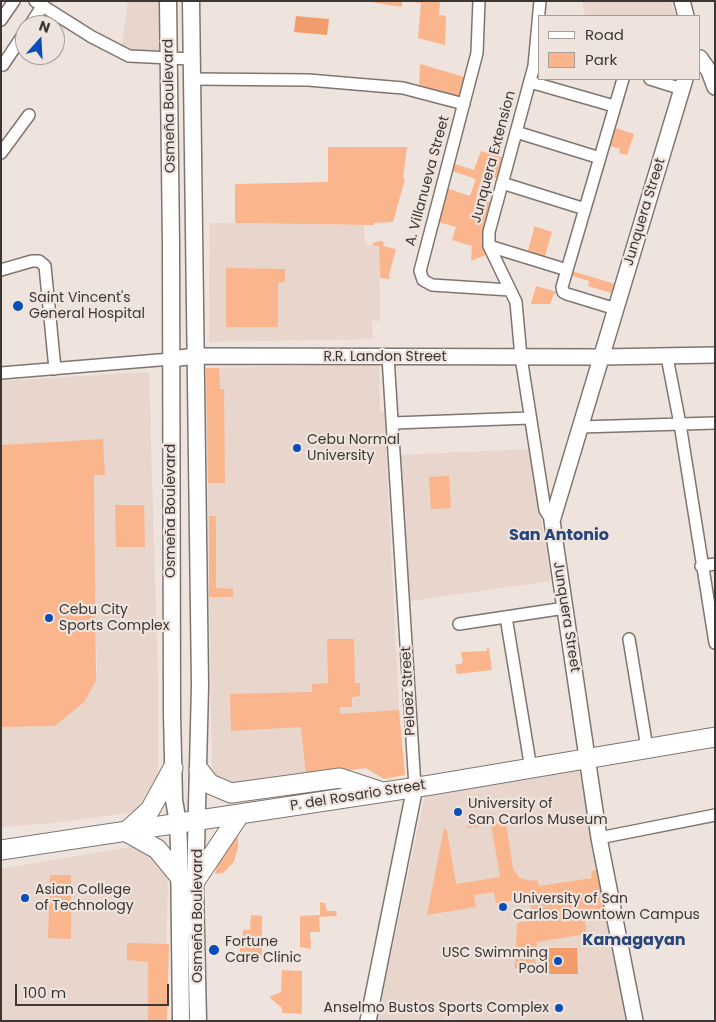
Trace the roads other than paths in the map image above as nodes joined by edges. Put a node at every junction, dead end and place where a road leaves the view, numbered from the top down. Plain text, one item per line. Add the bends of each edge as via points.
1 (14, 1) edge
2 (168, 1) edge
3 (191, 1) edge
4 (479, 1) edge
5 (540, 1) edge
6 (682, 1) edge
7 (40, 3) edge
8 (35, 15) edge
9 (539, 15) edge
10 (686, 15) edge
11 (1, 20) edge
12 (538, 23) edge
13 (15, 47) edge
14 (191, 59) junction
15 (169, 60) junction
16 (701, 60) edge
17 (3, 65) dead end
18 (708, 71) edge
19 (191, 78) junction
20 (622, 80) edge
21 (657, 80) edge
22 (530, 82) junction
23 (683, 84) edge
24 (715, 88) edge
25 (464, 104) junction
26 (614, 106) junction
27 (29, 115) dead end
28 (516, 132) junction
29 (1, 153) edge
30 (600, 158) junction
31 (502, 183) junction
32 (585, 209) junction
33 (489, 246) junction
34 (1, 270) edge
35 (567, 270) junction
36 (510, 290) junction
37 (616, 309) junction
38 (715, 355) edge
39 (196, 356) junction
40 (388, 357) junction
41 (521, 357) junction
42 (601, 357) junction
43 (667, 357) junction
44 (171, 359) junction
45 (55, 369) junction
46 (1, 373) edge
47 (530, 418) junction
48 (393, 423) junction
49 (715, 423) edge
50 (680, 424) junction
51 (580, 426) junction
52 (552, 521) junction
53 (715, 564) edge
54 (701, 566) junction
55 (565, 608) junction
56 (506, 617) junction
57 (459, 624) dead end
58 (629, 639) dead end
59 (715, 643) edge
60 (715, 737) edge
61 (647, 748) junction
62 (588, 759) junction
63 (173, 768) junction
64 (531, 769) junction
65 (199, 770) junction
66 (414, 787) junction
67 (383, 792) junction
68 (240, 814) junction
69 (715, 815) edge
70 (198, 820) junction
71 (178, 823) junction
72 (126, 830) junction
73 (598, 838) junction
74 (1, 850) edge
75 (187, 879) junction
76 (181, 1021) edge
77 (198, 1021) edge
78 (368, 1021) edge
79 (635, 1021) edge

1 - 11 street
2 - 15 main road, Osmeña Boulevard
3 - 14 main road, Osmeña Boulevard
4 - 25 street, A. Villanueva Street via 477,52
5 - 9 street, Junquera Extension
6 - 10 street
7 - 8 street
7 - 15 street via 92,38 129,56
12 - 22 street, Junquera Extension
13 - 17 street
14 - 15 street
14 - 19 main road, Osmeña Boulevard
15 - 44 main road, Osmeña Boulevard
16 - 18 street
18 - 24 street
19 - 25 street via 308,80 404,88
19 - 39 main road, Osmeña Boulevard
20 - 26 street
21 - 23 street
22 - 26 street
22 - 28 street, Junquera Extension
23 - 37 street, Junquera Street
25 - 36 street, A. Villanueva Street via 420,271 423,280 432,285
26 - 30 street
27 - 29 street
28 - 30 street
28 - 31 street, Junquera Extension
30 - 32 street
31 - 32 street
31 - 33 street, Junquera Extension via 488,232
32 - 35 street
33 - 35 street
33 - 36 street
34 - 45 street via 32,261 39,261 45,266
35 - 37 street via 563,292
36 - 41 street via 516,302
37 - 42 street, Junquera Street
38 - 43 street, R.R. Landon Street
39 - 40 street, R.R. Landon Street
39 - 44 street, R.R. Landon Street
39 - 65 main road, Osmeña Boulevard
40 - 41 street, R.R. Landon Street
40 - 48 street, Pelaez Street
41 - 42 street, R.R. Landon Street
41 - 47 street
42 - 43 street, R.R. Landon Street
42 - 51 street, Junquera Street
43 - 50 street
44 - 45 street, R.R. Landon Street
44 - 63 main road, Osmeña Boulevard
45 - 46 street, R.R. Landon Street
47 - 48 street
47 - 52 street via 545,510
48 - 66 street, Pelaez Street
49 - 50 street
50 - 51 street
50 - 54 street
51 - 52 street, Junquera Street
52 - 55 street, Junquera Street
53 - 54 street
54 - 59 street
55 - 56 street
55 - 62 street, Junquera Street
56 - 57 street
56 - 64 street
58 - 61 street
60 - 61 main road, P. del Rosario Street
61 - 62 main road, P. del Rosario Street
62 - 64 main road, P. del Rosario Street
62 - 73 street, Junquera Street
63 - 71 main road, Osmeña Boulevard
63 - 72 main road via 152,807
64 - 66 main road, P. del Rosario Street
65 - 67 main road via 210,784 232,793 340,778
65 - 70 main road, Osmeña Boulevard
66 - 67 main road, P. del Rosario Street
66 - 78 street, Pelaez Street
67 - 68 main road, P. del Rosario Street
68 - 70 main road, P. del Rosario Street
68 - 75 main road
69 - 73 street
70 - 71 main road, P. del Rosario Street
70 - 75 main road, Osmeña Boulevard
71 - 72 main road, P. del Rosario Street
71 - 75 main road, Osmeña Boulevard
72 - 74 main road, P. del Rosario Street
72 - 75 main road via 157,849
73 - 79 street, Junquera Street
75 - 76 main road, Osmeña Boulevard
75 - 77 main road, Osmeña Boulevard

